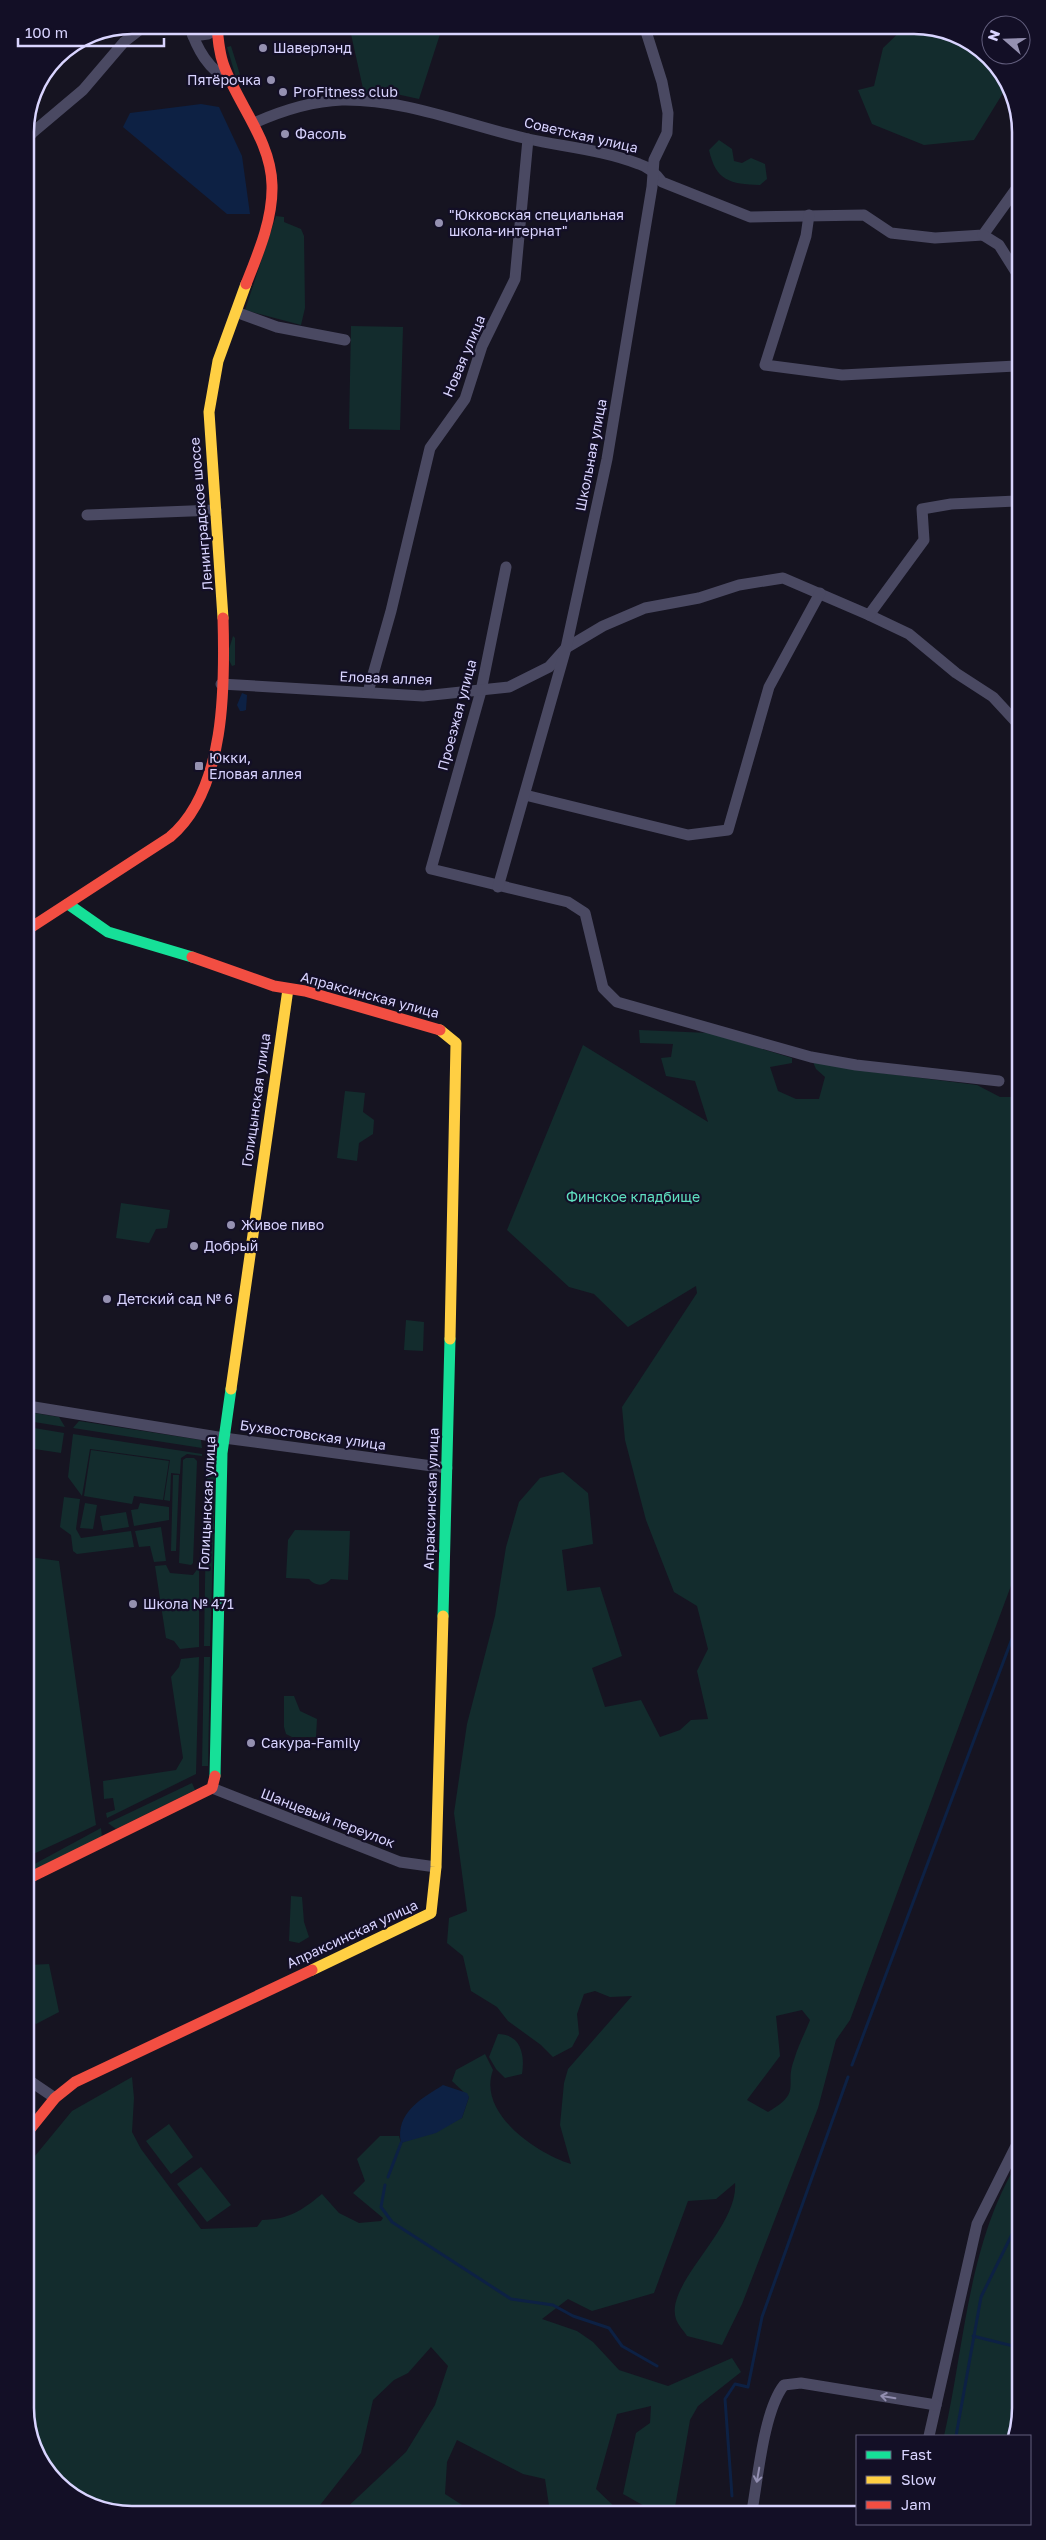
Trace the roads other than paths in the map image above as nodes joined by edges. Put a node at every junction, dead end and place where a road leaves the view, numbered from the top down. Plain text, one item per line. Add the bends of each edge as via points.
1 (134, 34) edge
2 (193, 34) edge
3 (218, 34) edge
4 (647, 34) edge
5 (232, 82) junction
6 (254, 123) junction
7 (34, 131) edge
8 (528, 139) junction
9 (654, 172) junction
10 (1012, 195) edge
11 (809, 215) junction
12 (983, 235) junction
13 (1012, 266) edge
14 (236, 312) junction
15 (345, 340) dead end
16 (1012, 366) edge
17 (1012, 501) edge
18 (216, 510) junction
19 (87, 515) dead end
20 (506, 568) dead end
21 (820, 593) junction
22 (869, 614) junction
23 (566, 648) junction
24 (221, 684) junction
25 (481, 691) junction
26 (368, 692) junction
27 (1012, 718) edge
28 (524, 795) junction
29 (498, 887) junction
30 (68, 904) junction
31 (34, 926) edge
32 (288, 988) junction
33 (999, 1081) dead end
34 (34, 1407) edge
35 (224, 1438) junction
36 (447, 1468) junction
37 (212, 1788) junction
38 (436, 1867) junction
39 (34, 1876) edge
40 (34, 2084) edge
41 (55, 2098) junction
42 (34, 2124) edge
43 (1012, 2154) edge
44 (936, 2405) junction
45 (930, 2435) edge
46 (753, 2506) edge

1 - 7 street via 83,90
2 - 5 street via 208,64 218,75
3 - 5 street, Ленинградское шоссе via 219,50
4 - 9 street, Школьная улица via 668,113 667,133 654,160
5 - 6 street, Ленинградское шоссе
6 - 8 street, Советская улица via 313,104 342,100 405,105
6 - 14 street, Ленинградское шоссе via 270,168 272,193 268,223
8 - 9 street, Советская улица via 589,150 640,164
8 - 26 street, Новая улица via 515,279 482,346 466,398 430,448
9 - 11 street, Советская улица via 662,182 750,217
9 - 23 street, Школьная улица via 606,459
10 - 12 street
11 - 12 street, Советская улица via 864,215 891,233 936,238
11 - 16 street via 806,236 765,366 842,376
12 - 13 street via 998,245
14 - 15 street via 277,327
14 - 18 street, Ленинградское шоссе via 218,362 210,399 209,436
17 - 22 street via 922,508 924,540
18 - 19 street
18 - 24 street, Ленинградское шоссе via 224,612
20 - 25 street, Проезжая улица
21 - 22 street
21 - 23 street via 783,578 739,585 699,598 644,608 603,626
21 - 28 street via 769,687 728,830 688,835
22 - 27 street via 909,634 956,674 992,697
23 - 25 street, Еловая аллея via 549,667 509,687
23 - 28 street, Школьная улица
24 - 26 street, Еловая аллея
24 - 30 street, Ленинградское шоссе via 215,756 198,805 184,824 159,844
25 - 26 street, Еловая аллея via 424,696
25 - 29 street, Проезжая улица via 431,870
28 - 29 street, Школьная улица
29 - 33 street via 568,902 585,914 603,988 617,1002 811,1057 856,1066
30 - 31 street, Ленинградское шоссе
30 - 32 street, Апраксинская улица via 108,932
32 - 35 street, Голицынская улица
32 - 36 street, Апраксинская улица via 437,1029 456,1043
34 - 35 street, Бухвостовская улица
35 - 36 street, Бухвостовская улица
35 - 37 street, Голицынская улица via 217,1772
36 - 38 street, Апраксинская улица
37 - 38 street, Шанцевый переулок via 400,1862
37 - 39 street
38 - 41 street, Апраксинская улица via 431,1913 75,2082
40 - 41 street
41 - 42 street, Апраксинская улица
43 - 44 street via 977,2224
44 - 45 street
44 -> 46 street via 801,2383 784,2385 776,2398 765,2438

